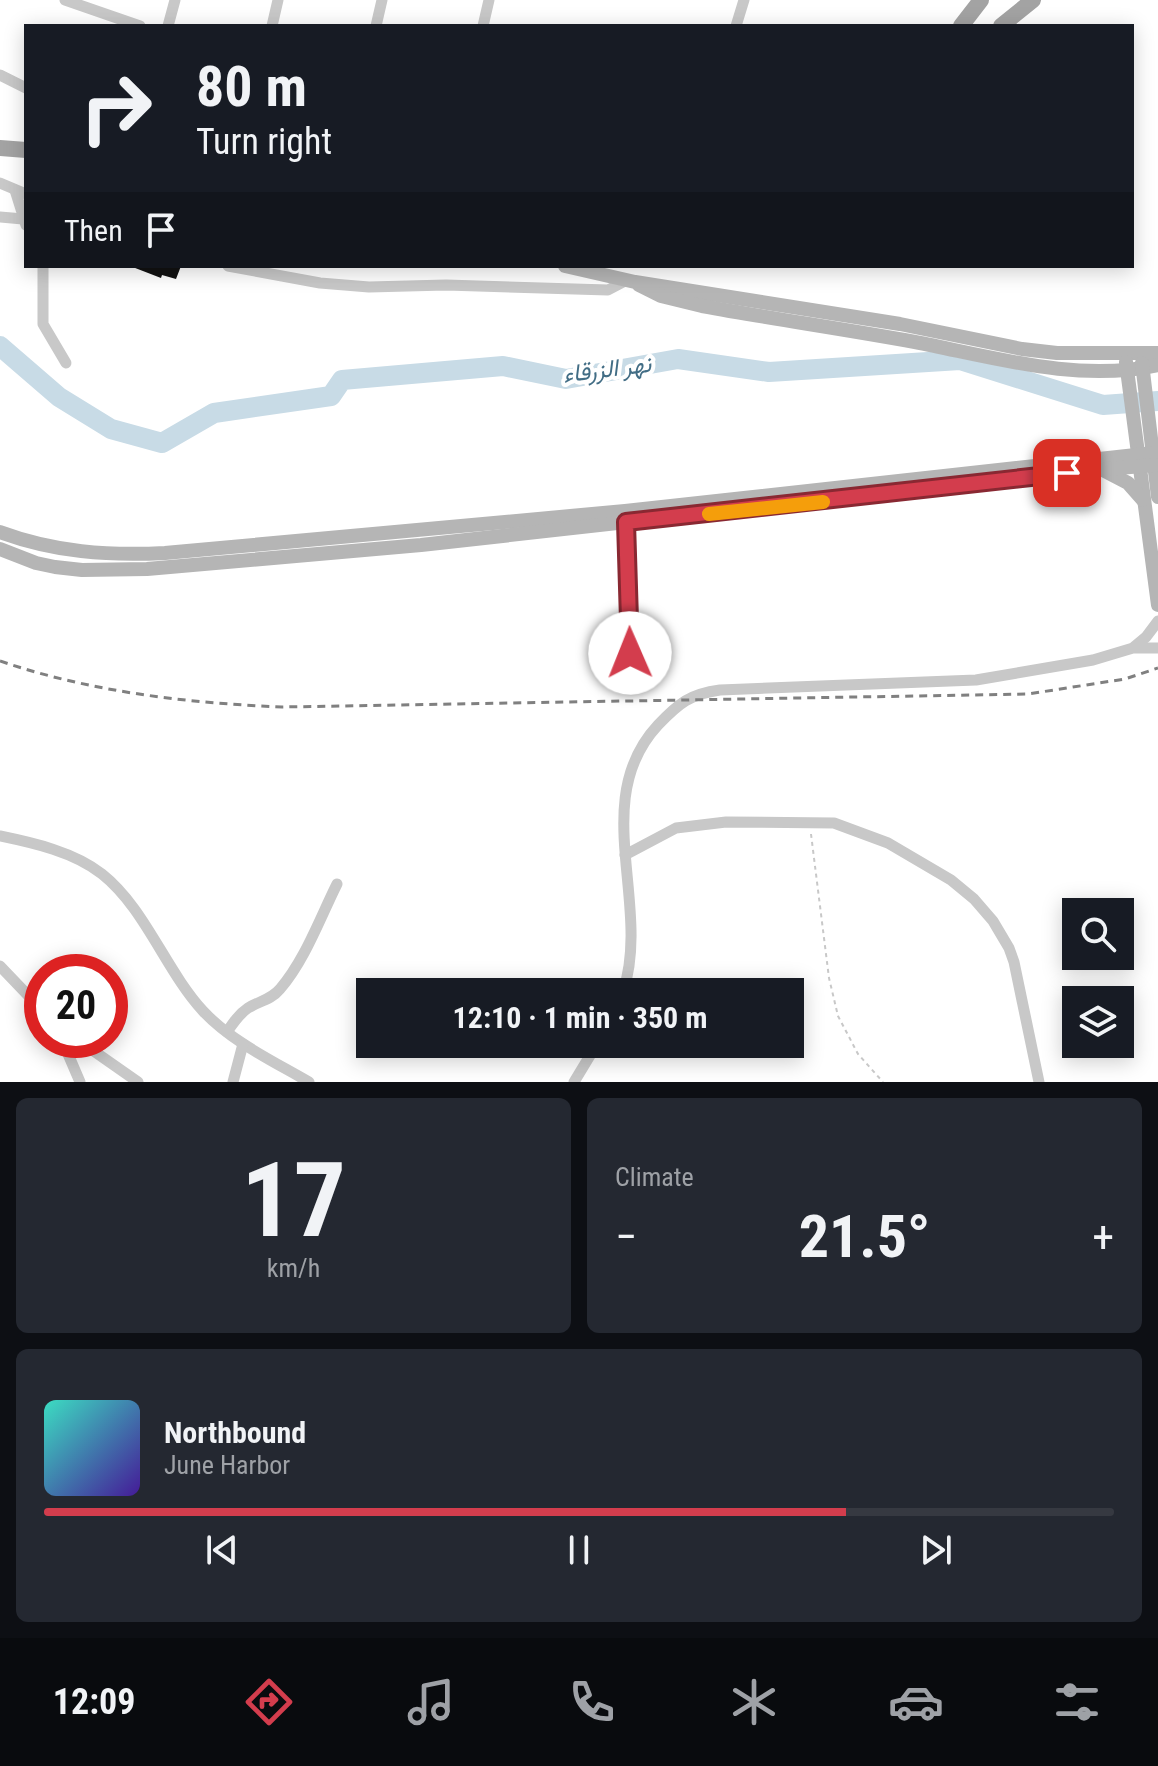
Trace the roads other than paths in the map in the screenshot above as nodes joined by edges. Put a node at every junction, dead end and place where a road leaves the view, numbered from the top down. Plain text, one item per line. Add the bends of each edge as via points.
1 (175, 0) edge
2 (278, 0) edge
3 (382, 0) edge
4 (489, 0) edge
5 (744, 0) edge
6 (964, 0) edge
7 (981, 0) edge
8 (1033, 0) edge
9 (68, 1) edge
10 (134, 24) edge
11 (169, 24) edge
12 (272, 24) edge
13 (376, 24) edge
14 (483, 24) edge
15 (737, 24) edge
16 (959, 24) edge
17 (961, 24) edge
18 (1003, 24) edge
19 (0, 75) edge
20 (24, 87) edge
21 (0, 137) edge
22 (24, 139) edge
23 (0, 148) edge
24 (24, 150) edge
25 (0, 183) edge
26 (21, 192) edge
27 (0, 217) edge
28 (24, 222) edge
29 (43, 268) edge
30 (239, 268) edge
31 (574, 268) edge
32 (631, 281) junction
33 (1158, 353) edge
34 (1125, 354) junction
35 (66, 363) dead end
36 (1147, 363) edge
37 (1127, 370) junction
38 (1141, 432) junction
39 (1156, 459) edge
40 (1139, 461) junction
41 (1104, 464) junction
42 (1151, 499) edge
43 (626, 517) junction
44 (0, 532) edge
45 (420, 538) junction
46 (0, 549) edge
47 (1158, 605) edge
48 (1158, 621) edge
49 (1133, 648) junction
50 (1158, 648) edge
51 (630, 653) dead end
52 (0, 836) edge
53 (625, 855) junction
54 (337, 884) dead end
55 (0, 966) edge
56 (626, 978) edge
57 (24, 991) edge
58 (227, 1032) junction
59 (243, 1044) junction
60 (70, 1058) edge
61 (104, 1058) edge
62 (589, 1058) edge
63 (80, 1082) edge
64 (138, 1082) edge
65 (233, 1082) edge
66 (309, 1082) edge
67 (574, 1082) edge
68 (1039, 1082) edge

1 - 11 street
2 - 12 street
3 - 13 street
4 - 14 street
5 - 15 street
6 - 16 main road
7 - 17 main road
8 - 18 main road
9 - 10 street
19 - 20 street
21 - 22 main road
23 - 24 main road
25 - 26 street
26 - 28 street
27 - 28 street
29 - 35 street via 43,324
30 - 32 street via 369,287 608,290
31 - 32 street
32 - 34 street via 1022,349
32 - 37 street via 661,296 702,306 1014,362
33 - 36 street
34 - 36 street
34 - 37 street
36 - 37 street
36 - 38 street
37 - 38 street
38 - 39 street
38 - 40 street
38 - 41 street
39 - 40 street
39 - 42 street
40 - 41 street
40 - 42 street
41 - 42 street
41 - 43 street
42 - 47 street
43 - 45 street
43 - 51 lane
44 - 45 street via 51,547 129,555
45 - 46 street via 147,569 45,565
48 - 49 street
49 - 50 street
49 - 53 street via 976,680 700,693 662,721 631,764 623,811
52 - 58 street via 56,851 102,873 191,997
53 - 56 street via 632,932
53 - 68 street via 676,828 726,822 834,823 888,843 951,880 993,921 1009,948 1021,986
54 - 58 street via 279,990 240,1014
55 - 57 street
58 - 59 street
59 - 65 street
59 - 66 street
60 - 63 street
61 - 64 street
62 - 67 street

